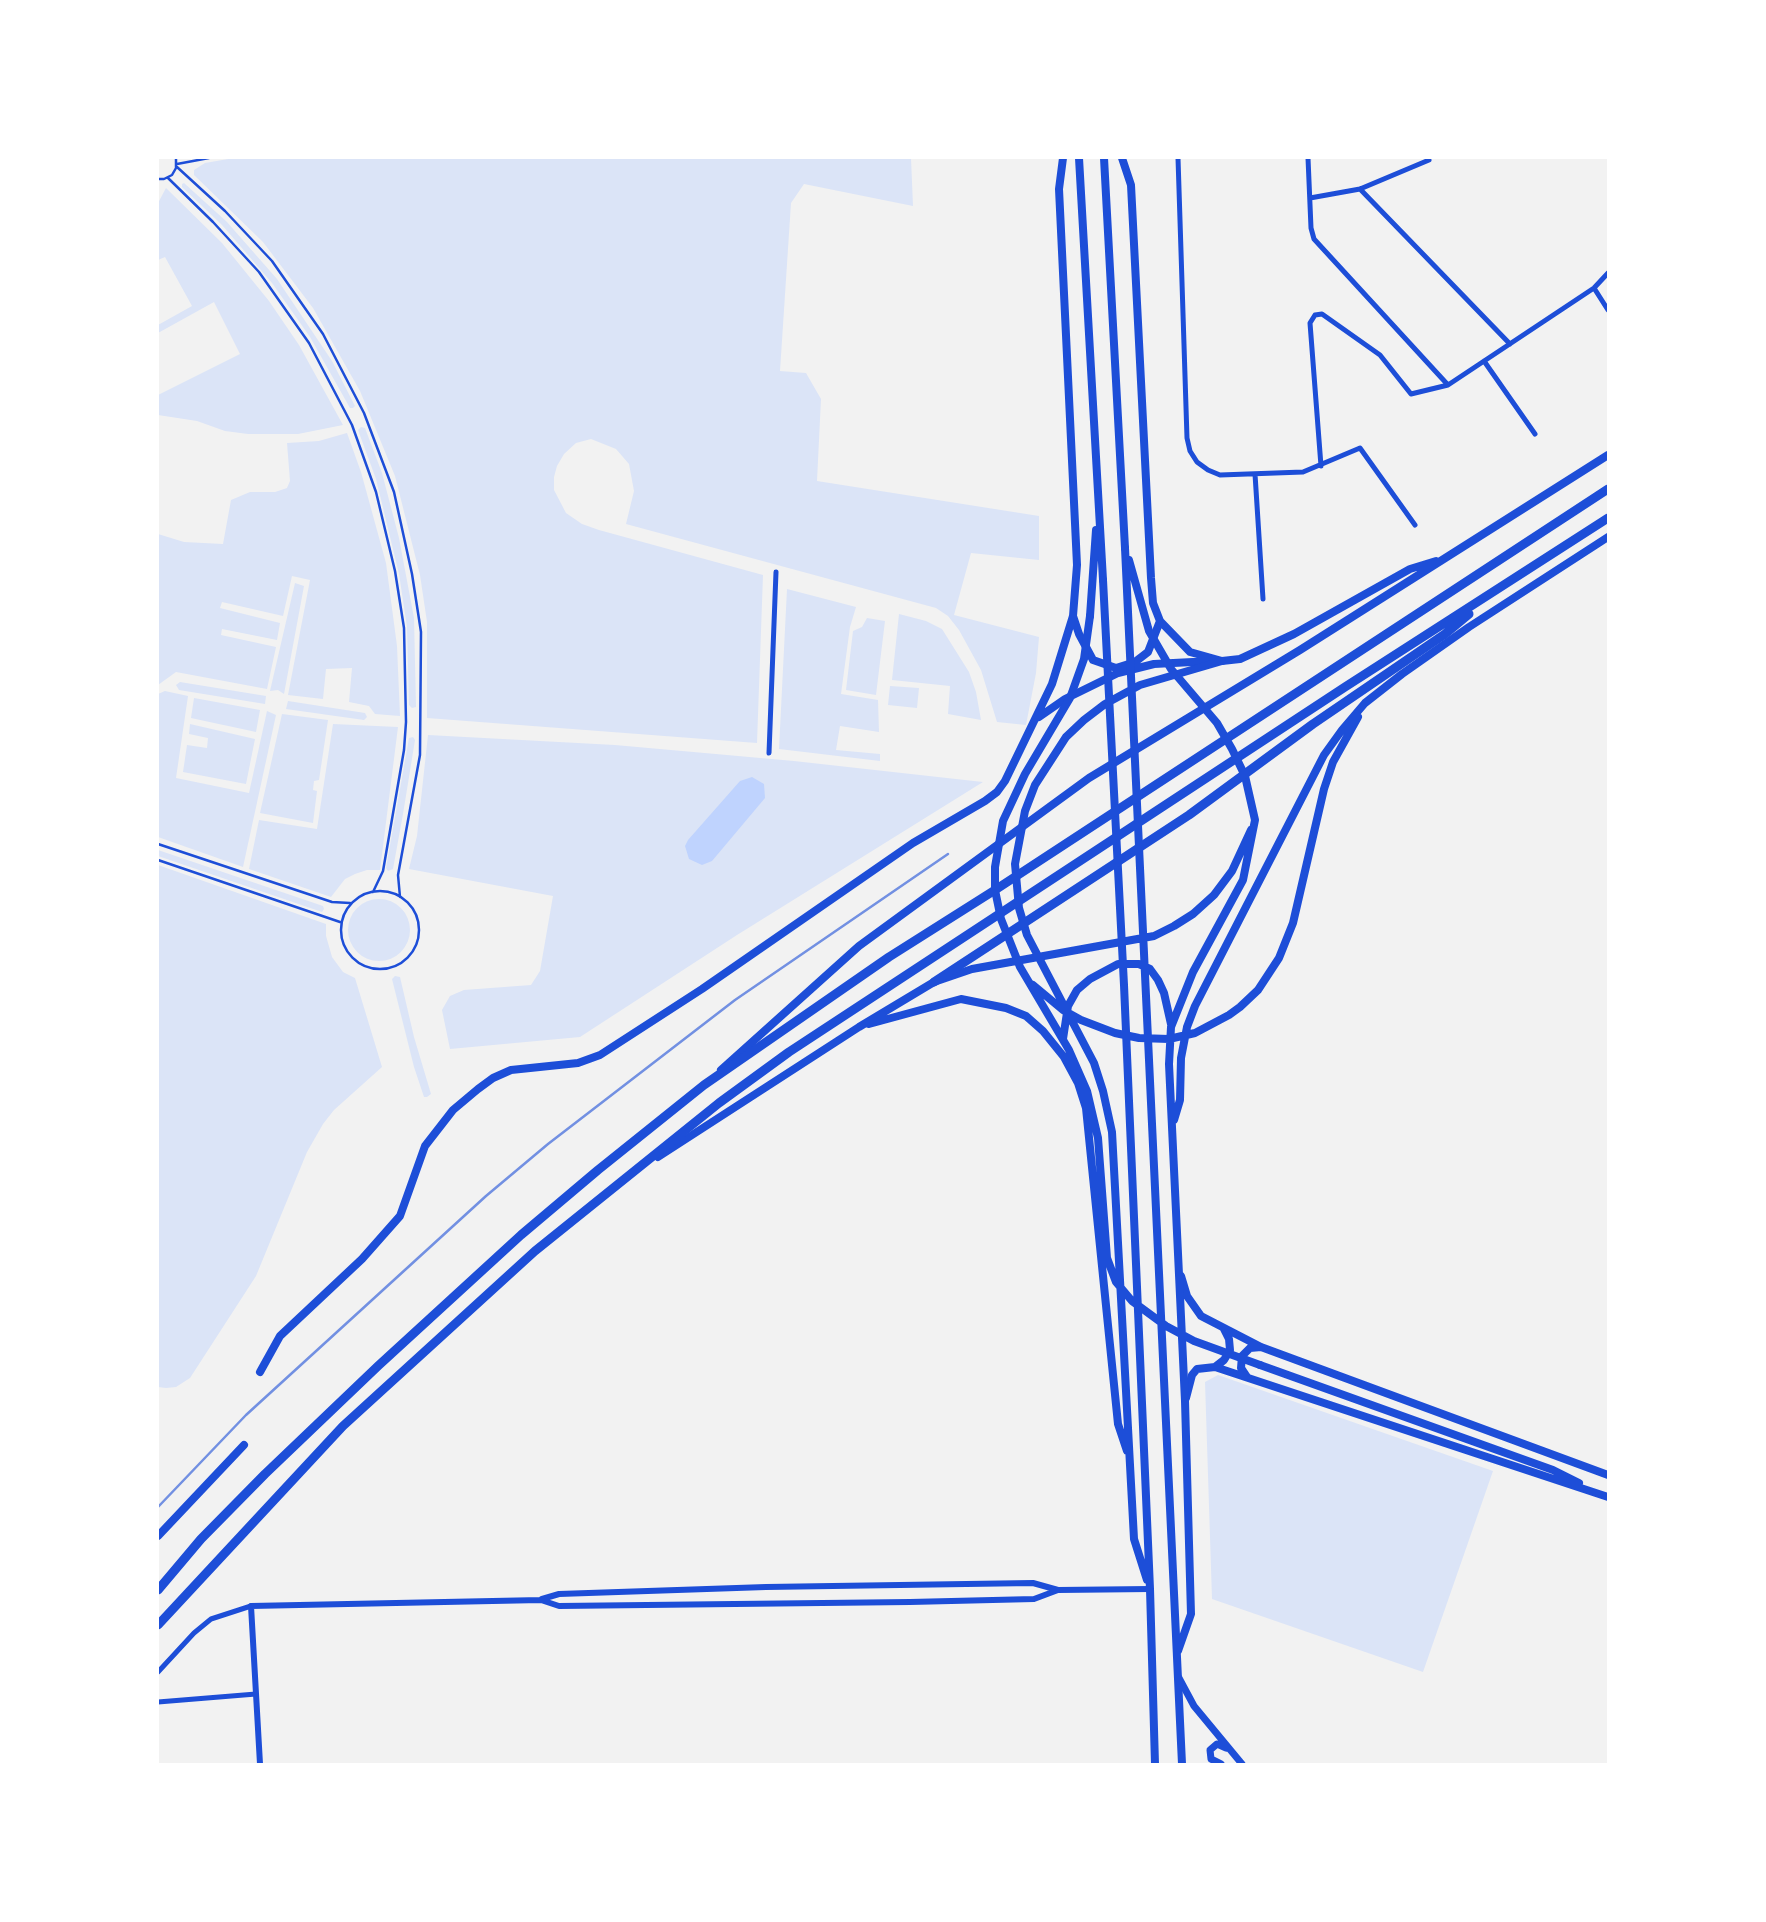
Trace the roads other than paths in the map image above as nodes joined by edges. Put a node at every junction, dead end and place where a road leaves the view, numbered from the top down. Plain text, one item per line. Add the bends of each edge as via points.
1 (176, 158) edge
2 (209, 158) edge
3 (1063, 158) edge
4 (1079, 158) edge
5 (1104, 158) edge
6 (1122, 158) edge
7 (1178, 158) edge
8 (1308, 158) edge
9 (1429, 160) dead end
10 (177, 165) junction
11 (158, 179) edge
12 (166, 179) junction
13 (158, 186) edge
14 (1360, 189) junction
15 (1310, 198) junction
16 (1608, 273) edge
17 (1594, 288) junction
18 (1608, 310) edge
19 (1510, 344) junction
20 (1484, 361) junction
21 (1448, 385) junction
22 (1535, 435) dead end
23 (1608, 455) edge
24 (1321, 466) junction
25 (1255, 474) junction
26 (1608, 489) edge
27 (1098, 506) junction
28 (1608, 518) edge
29 (1415, 526) dead end
30 (1608, 537) edge
31 (1125, 548) junction
32 (1445, 559) junction
33 (776, 572) dead end
34 (1497, 590) junction
35 (1263, 599) dead end
36 (1073, 615) junction
37 (1160, 621) junction
38 (1222, 661) junction
39 (1365, 703) junction
40 (1036, 720) junction
41 (769, 753) dead end
42 (1255, 820) junction
43 (158, 844) edge
44 (158, 860) edge
45 (373, 892) junction
46 (400, 897) junction
47 (350, 903) junction
48 (340, 923) junction
49 (1028, 981) junction
50 (934, 982) junction
51 (859, 1027) junction
52 (1171, 1027) junction
53 (1064, 1057) junction
54 (704, 1085) junction
55 (1172, 1127) junction
56 (620, 1181) junction
57 (1180, 1272) junction
58 (1224, 1329) junction
59 (1261, 1347) junction
60 (1215, 1367) junction
61 (260, 1372) dead end
62 (1247, 1377) junction
63 (1185, 1401) junction
64 (244, 1445) dead end
65 (1130, 1457) junction
66 (1608, 1475) edge
67 (1606, 1496) edge
68 (158, 1536) edge
69 (1150, 1589) junction
70 (158, 1590) edge
71 (1058, 1590) junction
72 (541, 1600) junction
73 (251, 1606) junction
74 (158, 1625) edge
75 (1177, 1654) junction
76 (158, 1672) edge
77 (1178, 1678) junction
78 (256, 1695) junction
79 (158, 1702) edge
80 (1230, 1750) junction
81 (260, 1765) edge
82 (1155, 1765) edge
83 (1182, 1765) edge
84 (1221, 1765) edge
85 (1242, 1765) edge

1 - 10 lane
2 - 10 lane
3 - 36 main road via 1059,189 1077,565
4 - 27 main road
5 - 31 main road
6 - 37 main road via 1131,185 1153,603
7 - 25 street via 1190,451 1197,462 1220,475
8 - 15 street
9 - 14 street
10 - 12 lane
10 - 46 lane via 272,261 323,334 364,413 394,492 421,632 420,755 398,875
11 - 12 lane
12 - 13 lane
12 - 45 lane via 259,272 309,343 352,425 376,492 404,628 406,722 383,871
14 - 15 street
14 - 19 street
15 - 21 street via 1314,239
16 - 17 street
17 - 18 street
17 - 19 street
19 - 20 street
20 - 21 street
20 - 22 street
21 - 24 street via 1411,394 1380,355 1322,314 1315,314 1310,323
23 - 32 main road
24 - 25 street via 1303,472
24 - 29 street via 1360,448
25 - 35 street
26 - 54 highway via 889,957
27 - 49 main road via 1084,659 1074,688 1003,821 995,867 997,903 1006,936
27 - 69 main road
28 - 34 highway
30 - 39 main road via 1469,627
31 - 42 main road via 1149,631 1171,669 1232,748 1245,776
31 - 75 main road
32 - 38 main road via 1410,569 1240,659
32 - 54 main road via 1089,778 1000,841 859,946
33 - 41 street
34 - 50 highway via 1446,634 1312,724 1189,815
34 - 56 highway via 789,1052
36 - 37 main road via 1093,660 1116,668 1148,652
36 - 40 main road via 1057,672
37 - 38 main road via 1190,652
38 - 40 main road via 1154,664 1118,673 1065,699
38 - 65 main road via 1140,685 1105,704 1066,737 1025,811 1015,864 1019,908 1035,952 1094,1063 1112,1132
39 - 49 main road via 1333,762 1293,923 1279,958 1258,989 1229,1016 1184,1036 1158,1039 1115,1033 1081,1020
39 - 55 main road via 1324,755 1195,1006 1181,1058 1180,1101
40 - 61 main road via 1005,781 985,801 913,843 600,1055 578,1063 511,1070 493,1078 453,1110 425,1146 400,1216 362,1259 280,1336
42 - 50 main road via 1232,871 1214,895 1193,914 1154,936 972,969
42 - 52 main road via 1243,880 1193,972
43 - 47 lane via 332,902
44 - 48 lane
45 - 46 lane
45 - 47 lane
46 - 48 lane via 414,911 419,930 414,950 400,964 379,969 361,963 346,949
47 - 48 lane
49 - 67 main road via 1079,1070 1092,1107 1107,1258 1116,1282 1143,1311 1177,1332 1553,1470
50 - 51 main road
51 - 53 main road via 961,999 1026,1016
51 - 56 main road
52 - 53 main road via 1164,993 1150,969 1118,964 1077,990 1063,1031
52 - 55 main road
53 - 65 main road via 1086,1108 1118,1424
54 - 70 highway via 531,1227 378,1366 201,1539
55 - 57 main road
56 - 74 highway via 535,1251 343,1426
57 - 58 main road via 1194,1308
57 - 63 main road
58 - 59 main road
58 - 60 main road via 1230,1350
59 - 62 main road via 1250,1348 1242,1356 1241,1367
59 - 66 main road
60 - 62 main road
60 - 63 main road via 1197,1369
62 - 67 main road
63 - 75 main road via 1191,1614
64 - 68 main road
65 - 69 main road via 1134,1539
69 - 71 street
69 - 82 main road
71 - 72 street via 1034,1583 766,1587 559,1594
71 - 72 street via 1034,1599 910,1602 559,1606
72 - 73 street
73 - 76 street via 211,1619
73 - 78 street
75 - 77 main road
77 - 80 main road
77 - 83 main road
78 - 79 street
78 - 81 street
80 - 84 main road via 1220,1744 1211,1747 1211,1759
80 - 85 main road

